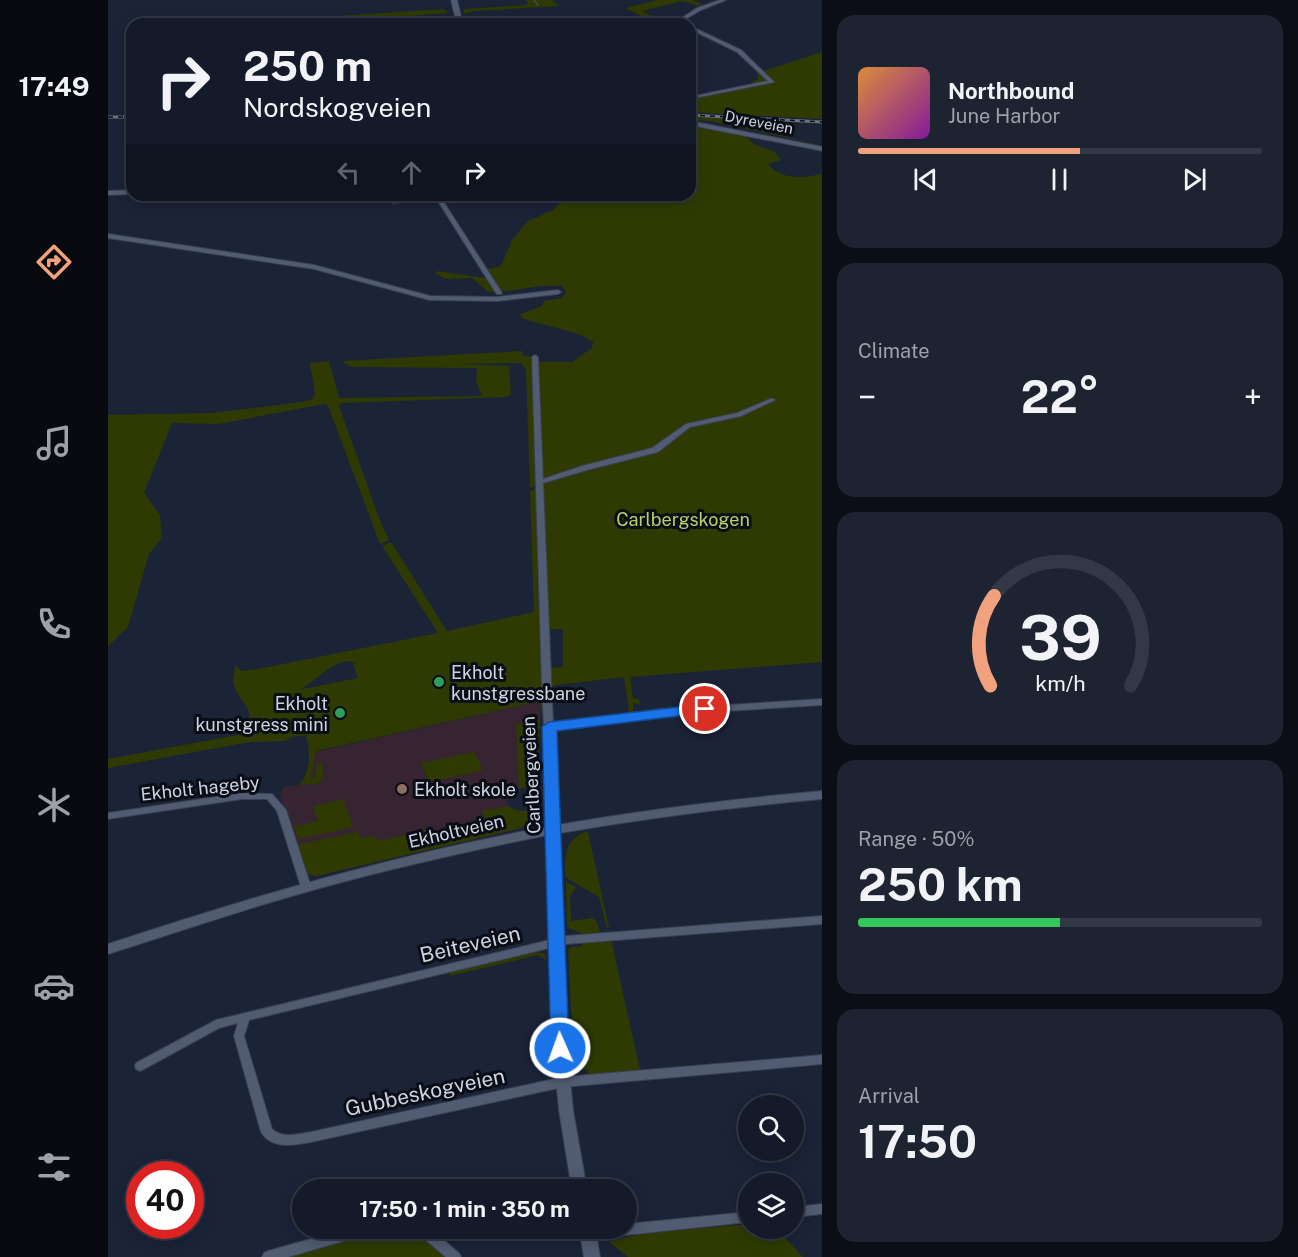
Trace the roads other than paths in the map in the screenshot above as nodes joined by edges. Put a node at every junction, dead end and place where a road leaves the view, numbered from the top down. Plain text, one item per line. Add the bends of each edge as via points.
1 (454, 0) edge
2 (724, 0) edge
3 (458, 18) edge
4 (684, 18) edge
5 (696, 30) edge
6 (696, 97) edge
7 (696, 124) edge
8 (822, 149) edge
9 (126, 192) edge
10 (108, 193) edge
11 (441, 201) edge
12 (108, 236) edge
13 (499, 292) dead end
14 (558, 292) dead end
15 (535, 357) dead end
16 (772, 400) dead end
17 (540, 482) junction
18 (822, 702) edge
19 (549, 727) junction
20 (822, 795) edge
21 (108, 816) edge
22 (554, 830) junction
23 (306, 887) junction
24 (822, 920) edge
25 (556, 942) junction
26 (108, 950) edge
27 (245, 1016) junction
28 (822, 1059) edge
29 (140, 1066) dead end
30 (563, 1082) junction
31 (578, 1179) edge
32 (822, 1209) edge
33 (804, 1211) edge
34 (738, 1218) edge
35 (637, 1227) edge
36 (332, 1239) edge
37 (433, 1239) edge
38 (588, 1239) edge
39 (268, 1257) edge
40 (455, 1257) edge
41 (591, 1257) edge

1 - 3 main road
2 - 4 street
5 - 6 street via 739,51 772,82
7 - 8 main road, Dyreveien
9 - 10 street
11 - 13 street
12 - 14 street via 314,267 430,298 498,299
15 - 17 street, Carlbergveien
16 - 17 street via 739,415 688,425 655,450
17 - 19 street, Carlbergveien
18 - 19 street via 662,712
19 - 22 street, Carlbergveien
20 - 22 street, Ekholtveien via 681,810
21 - 23 street, Ekholt hageby via 242,796 269,796 281,810
22 - 23 street, Ekholtveien via 417,858
22 - 25 street, Carlbergveien
23 - 26 street, Ekholtveien
24 - 25 street, Beiteveien
25 - 27 street, Beiteveien
25 - 30 street, Carlbergveien
27 - 29 street, Beiteveien via 216,1024
27 - 30 street, Gubbeskogveien via 239,1036 249,1076 267,1132 281,1141
28 - 30 street, Gubbeskogveien
30 - 31 street, Carlbergveien
32 - 33 street
34 - 35 street
36 - 39 street
37 - 40 street
38 - 41 street

